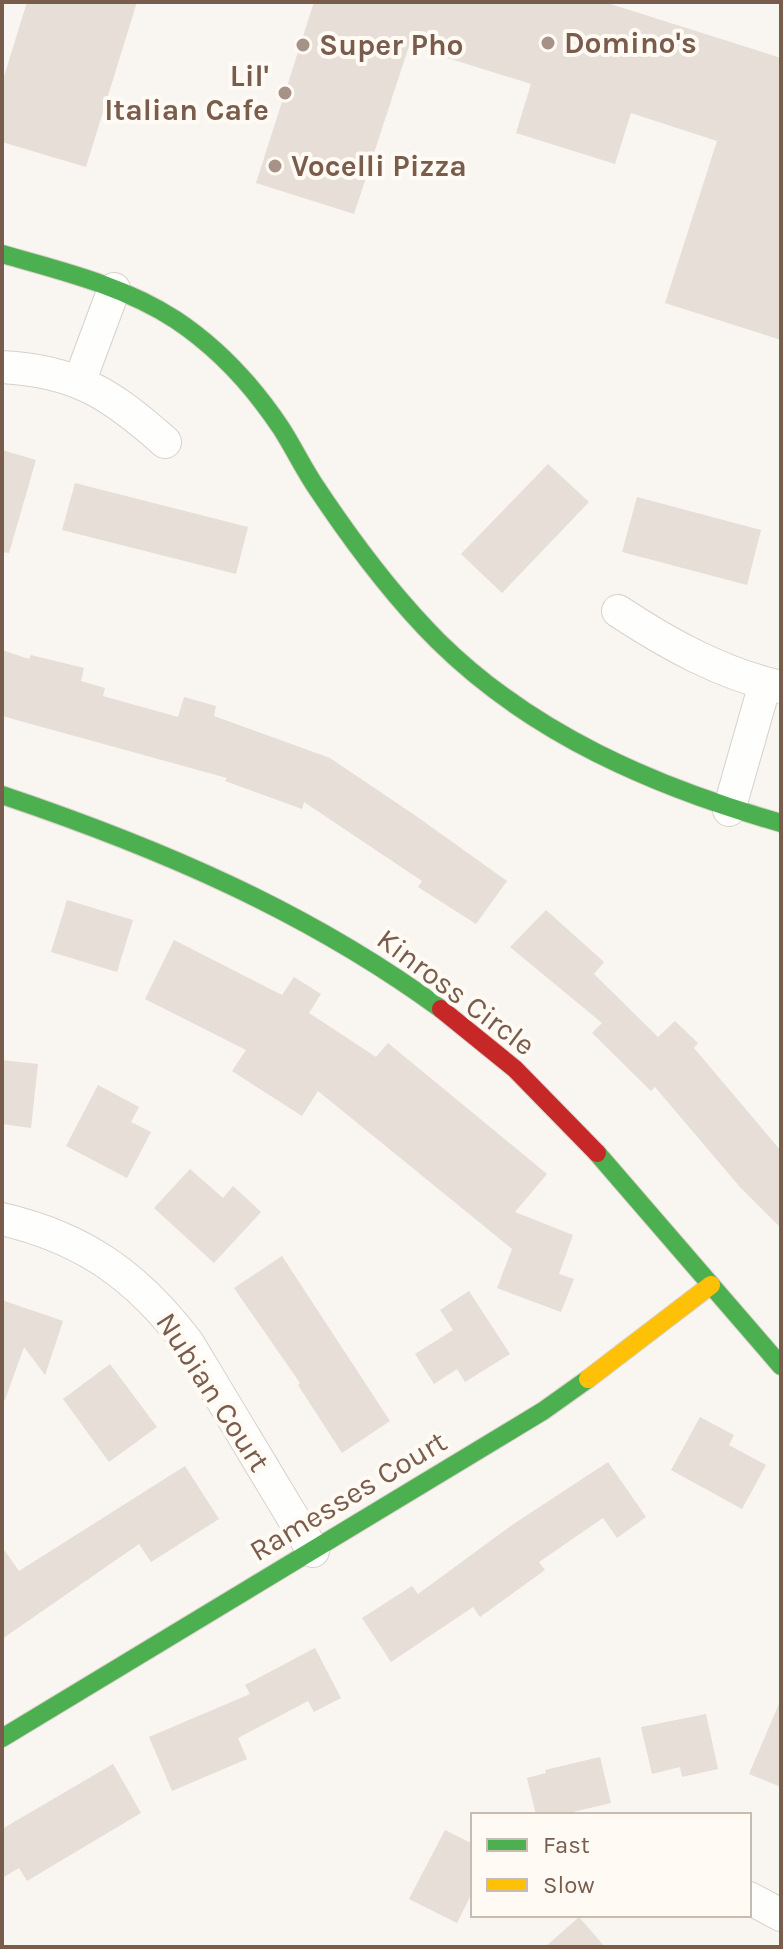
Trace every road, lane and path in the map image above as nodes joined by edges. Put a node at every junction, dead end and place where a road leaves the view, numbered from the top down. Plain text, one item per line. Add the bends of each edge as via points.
1 (2, 254) edge
2 (114, 289) junction
3 (2, 367) edge
4 (80, 380) junction
5 (165, 442) dead end
6 (618, 611) dead end
7 (773, 686) edge
8 (2, 795) edge
9 (729, 810) junction
10 (781, 823) edge
11 (2, 1219) edge
12 (711, 1285) junction
13 (781, 1366) edge
14 (313, 1551) junction
15 (2, 1738) edge
16 (751, 1899) edge
17 (781, 1915) edge

1 - 2 street
2 - 4 street
2 - 9 street via 184,326 247,382 359,550 403,604 463,662 584,748 651,781
3 - 4 street
4 - 5 street via 131,412
6 - 7 street via 693,655
7 - 9 street
8 - 12 street, Kinross Circle via 206,870 281,907 403,982 514,1069 573,1125
9 - 10 street
11 - 14 street, Nubian Court via 37,1227 95,1255 164,1311
12 - 13 street, Kinross Circle
12 - 14 street, Ramesses Court via 543,1411
14 - 15 street, Ramesses Court
16 - 17 street

